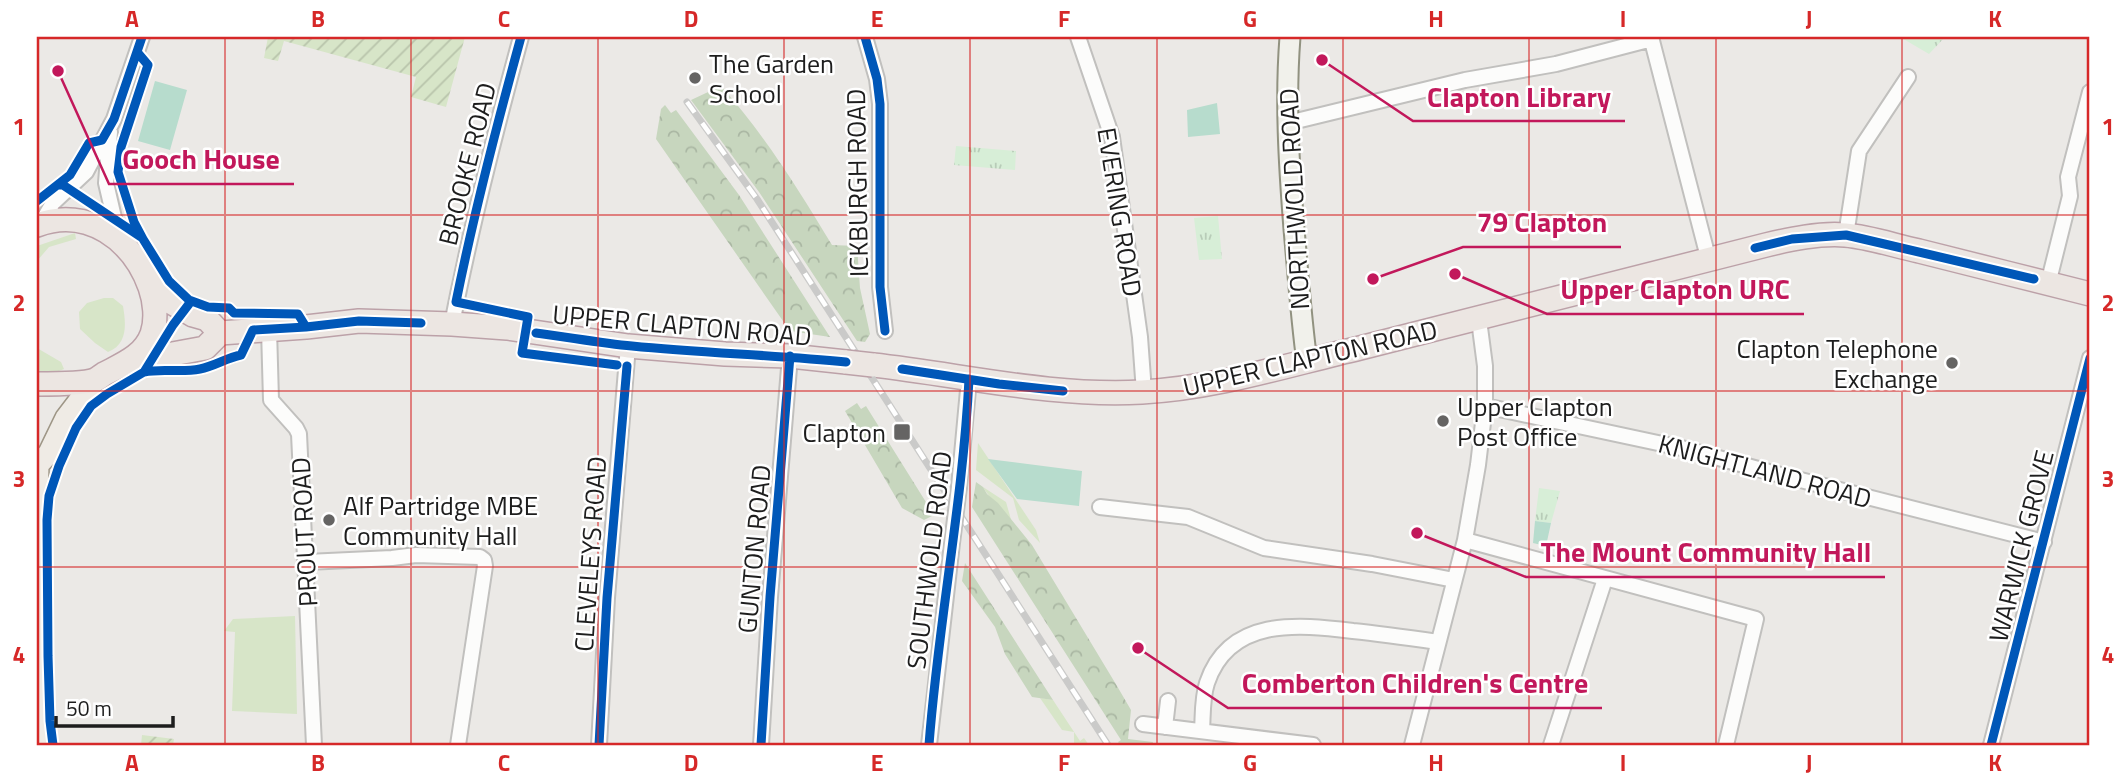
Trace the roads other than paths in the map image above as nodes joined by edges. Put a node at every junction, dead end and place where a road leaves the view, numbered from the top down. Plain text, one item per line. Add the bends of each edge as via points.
1 (142, 37) edge
2 (521, 37) edge
3 (865, 37) edge
4 (1078, 37) edge
5 (1290, 37) edge
6 (1651, 38) edge
7 (1908, 76) dead end
8 (2090, 92) edge
9 (1288, 123) junction
10 (110, 127) junction
11 (39, 224) edge
12 (1846, 236) junction
13 (119, 241) junction
14 (1709, 261) junction
15 (145, 274) junction
16 (2048, 284) junction
17 (2090, 294) edge
18 (1479, 320) junction
19 (452, 324) junction
20 (268, 329) junction
21 (885, 331) dead end
22 (220, 333) junction
23 (628, 346) junction
24 (790, 356) junction
25 (2090, 358) edge
26 (130, 362) junction
27 (1307, 362) junction
28 (969, 379) junction
29 (94, 380) junction
30 (37, 384) edge
31 (1144, 392) junction
32 (1485, 406) junction
33 (37, 464) edge
34 (37, 504) edge
35 (1100, 507) dead end
36 (1465, 540) junction
37 (2044, 542) junction
38 (307, 562) junction
39 (1605, 579) junction
40 (1454, 580) junction
41 (1438, 642) junction
42 (1168, 701) dead end
43 (1143, 724) dead end
44 (1165, 727) junction
45 (1202, 731) junction
46 (39, 745) edge
47 (314, 745) edge
48 (458, 745) edge
49 (599, 745) edge
50 (761, 745) edge
51 (929, 745) edge
52 (1313, 745) edge
53 (1412, 745) edge
54 (1551, 745) edge
55 (1726, 745) edge
56 (1991, 745) edge

1 - 10 street
2 - 19 street, BROOKE ROAD
3 - 21 street, ICKBURGH ROAD via 880,104 880,287
4 - 31 street, EVERING ROAD via 1112,137
5 - 9 main road, NORTHWOLD ROAD
6 - 9 street via 1556,64 1465,79
6 - 14 street
7 - 12 street via 1859,151
8 - 16 street
9 - 27 main road, NORTHWOLD ROAD
10 - 11 street via 86,172 53,203
10 - 13 street via 106,183
11 - 13 highway via 89,223
12 - 14 highway, UPPER CLAPTON ROAD via 1792,239
12 - 16 highway, UPPER CLAPTON ROAD
13 - 15 highway
14 - 18 highway, UPPER CLAPTON ROAD
15 - 22 highway via 171,302 207,319
15 - 26 highway via 154,326 146,345
16 - 17 highway, UPPER CLAPTON ROAD
18 - 27 highway, UPPER CLAPTON ROAD
18 - 32 street
19 - 20 highway, UPPER CLAPTON ROAD via 359,321
19 - 23 highway, UPPER CLAPTON ROAD
20 - 22 highway, UPPER CLAPTON ROAD
20 - 38 street, PROUT ROAD via 271,400 299,434
22 - 26 highway, UPPER CLAPTON ROAD via 205,348
23 - 24 highway, UPPER CLAPTON ROAD
23 - 49 street, CLEVELEYS ROAD
24 - 28 highway, UPPER CLAPTON ROAD, bridge
24 - 50 street, GUNTON ROAD
25 - 37 street, WARWICK GROVE
26 - 29 highway
27 - 31 highway, UPPER CLAPTON ROAD via 1218,384
28 - 31 highway, UPPER CLAPTON ROAD via 1063,391
28 - 51 street, SOUTHWOLD ROAD, bridge
29 - 30 highway
29 - 33 main road via 66,418 49,453
32 - 36 street
32 - 37 street, KNIGHTLAND ROAD via 1686,449
33 - 34 main road
34 - 46 main road
35 - 40 street via 1188,517 1264,548
36 - 39 street
36 - 40 street
37 - 56 street, WARWICK GROVE
38 - 47 street, PROUT ROAD
38 - 48 street via 416,555 480,556 484,560
39 - 54 street
39 - 55 street via 1756,619
40 - 41 street
41 - 45 street via 1317,626 1255,632 1227,651 1215,667 1207,683
41 - 53 street
42 - 44 street
43 - 44 street
44 - 45 street
45 - 52 street

